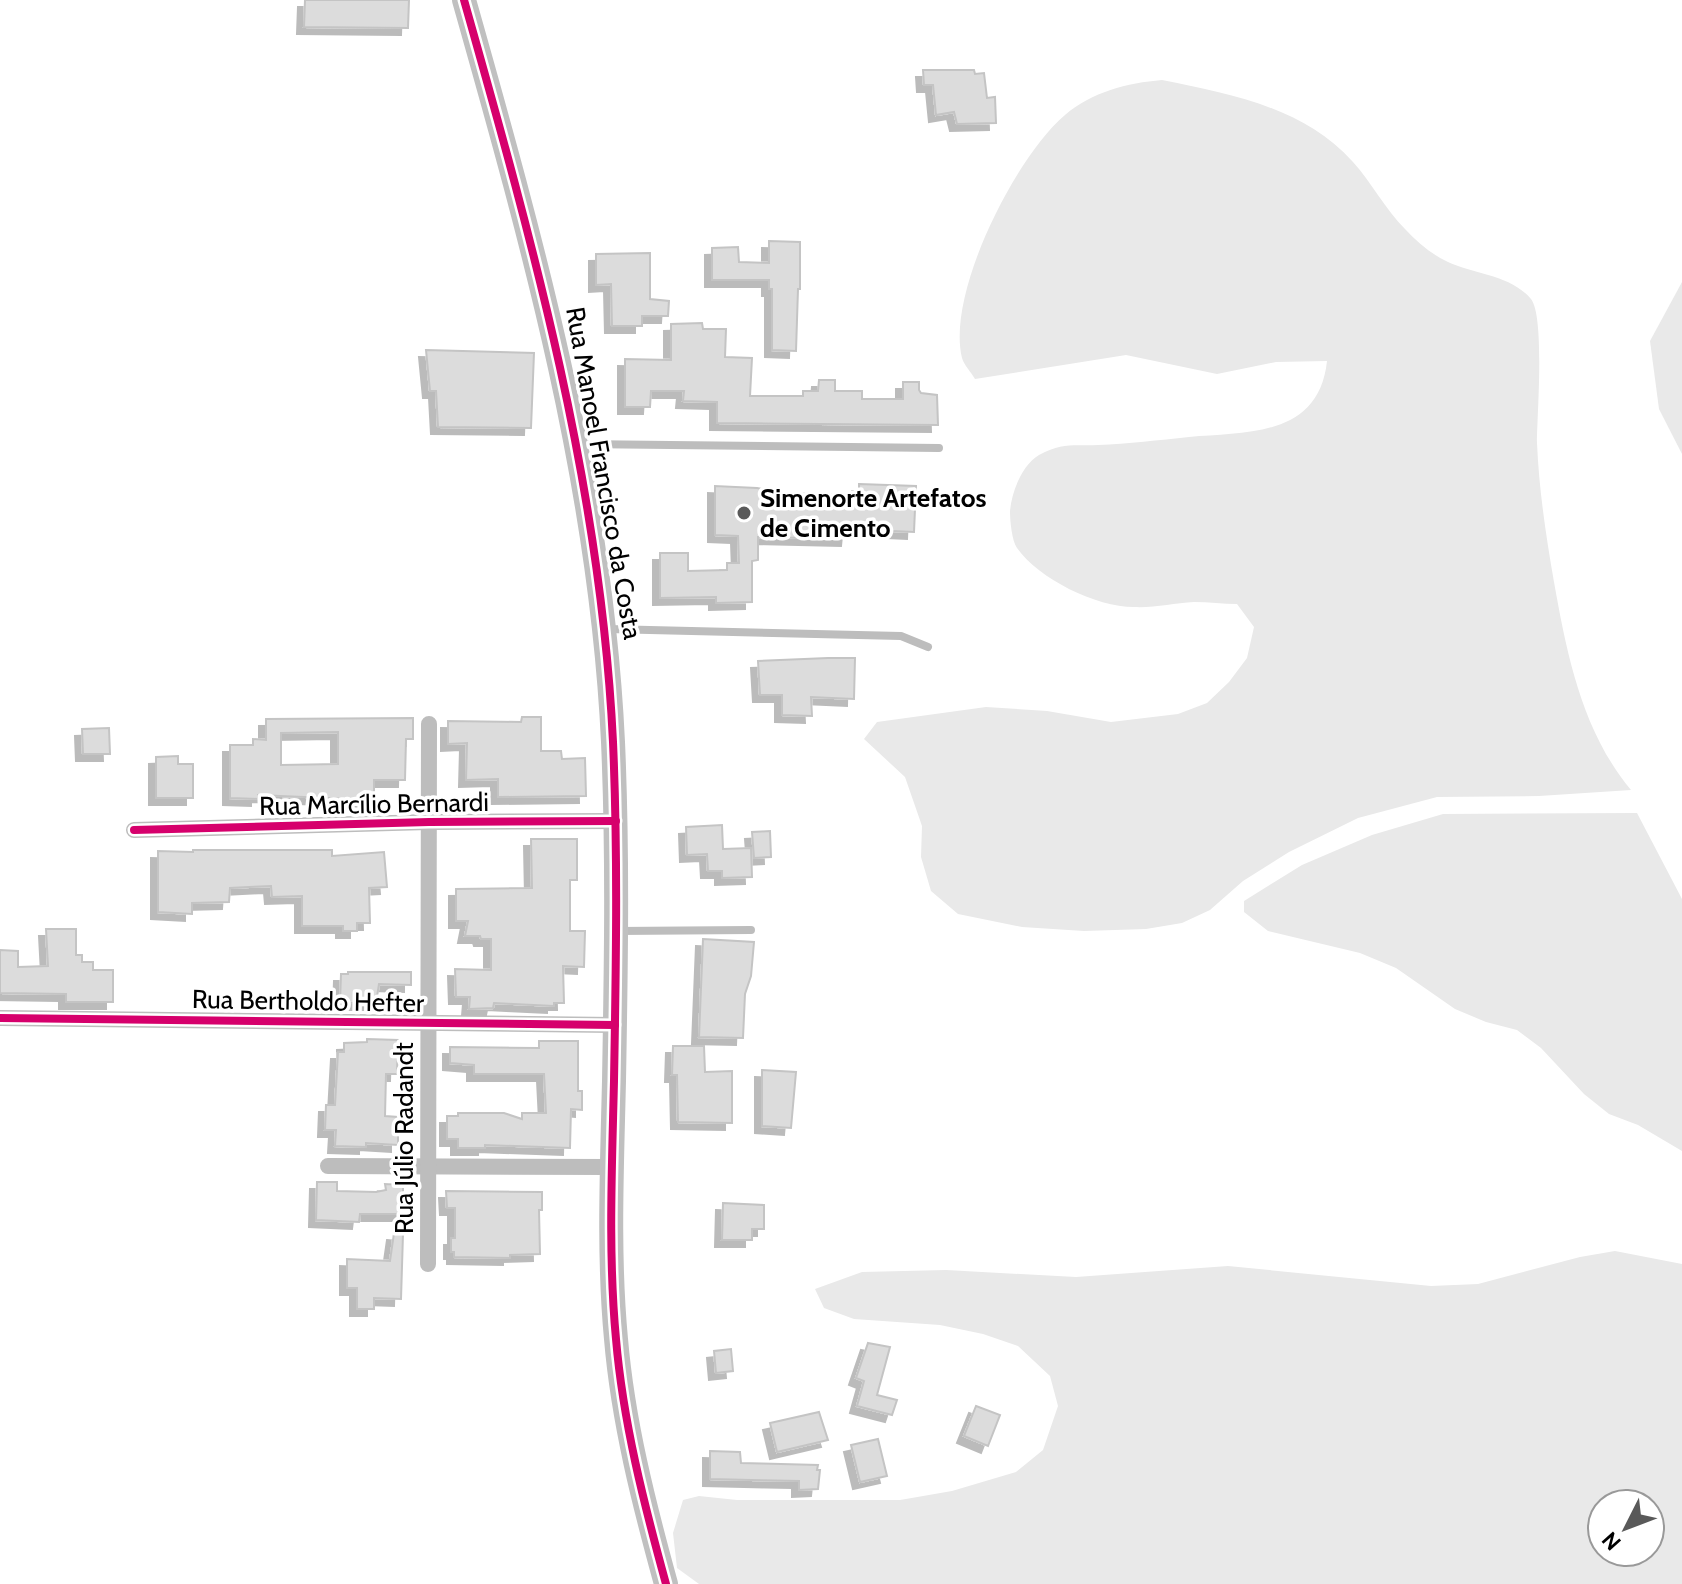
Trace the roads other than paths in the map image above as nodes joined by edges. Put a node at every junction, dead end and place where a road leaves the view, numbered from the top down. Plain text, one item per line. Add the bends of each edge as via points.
1 (464, 0) edge
2 (576, 444) junction
3 (939, 448) dead end
4 (604, 629) junction
5 (928, 647) dead end
6 (429, 724) dead end
7 (616, 821) junction
8 (429, 822) junction
9 (134, 830) dead end
10 (751, 930) dead end
11 (616, 931) junction
12 (0, 1018) edge
13 (429, 1022) junction
14 (615, 1025) junction
15 (328, 1166) dead end
16 (428, 1166) junction
17 (612, 1167) junction
18 (428, 1264) dead end
19 (666, 1584) edge

1 - 2 main road, Rua Manoel Francisco da Costa via 538,263
2 - 3 lane
2 - 4 main road, Rua Manoel Francisco da Costa
4 - 5 lane via 901,636
4 - 7 main road, Rua Manoel Francisco da Costa
6 - 8 street, Rua Júlio Radandt
7 - 8 street, Rua Marcílio Bernardi
7 - 11 main road, Rua Manoel Francisco da Costa
8 - 9 street, Rua Marcílio Bernardi
8 - 13 street, Rua Júlio Radandt
10 - 11 lane
11 - 14 main road, Rua Manoel Francisco da Costa
12 - 13 street, Rua Bertholdo Hefter
13 - 14 street, Rua Bertholdo Hefter
13 - 16 street, Rua Júlio Radandt
14 - 17 main road, Rua Manoel Francisco da Costa
15 - 16 street
16 - 17 street
16 - 18 street, Rua Júlio Radandt
17 - 19 main road, Rua Manoel Francisco da Costa via 613,1291 621,1380

